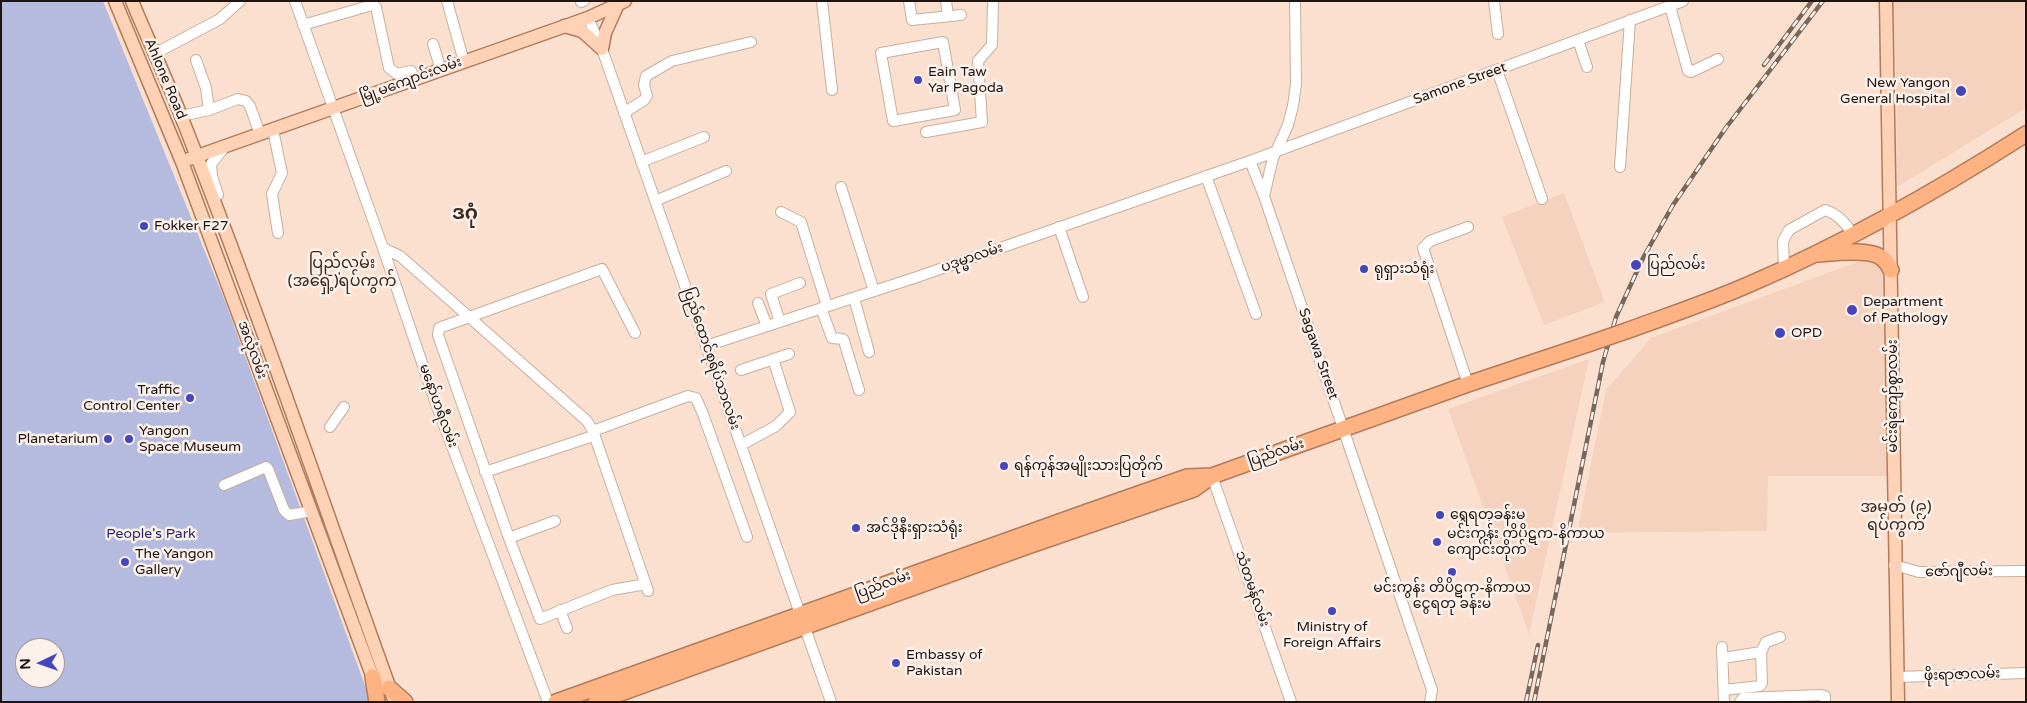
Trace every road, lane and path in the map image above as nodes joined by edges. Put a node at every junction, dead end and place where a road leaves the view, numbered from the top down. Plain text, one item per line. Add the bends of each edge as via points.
1 (115, 1) edge
2 (132, 1) edge
3 (240, 1) edge
4 (294, 1) edge
5 (447, 1) edge
6 (822, 1) edge
7 (908, 1) edge
8 (946, 1) edge
9 (993, 1) edge
10 (1295, 1) edge
11 (1494, 1) edge
12 (1683, 1) edge
13 (1886, 1) edge
14 (621, 3) edge
15 (1670, 6) junction
16 (961, 15) dead end
17 (948, 16) junction
18 (588, 18) junction
19 (1630, 20) junction
20 (303, 25) junction
21 (564, 26) junction
22 (1498, 34) dead end
23 (1578, 40) junction
24 (751, 42) dead end
25 (433, 44) dead end
26 (602, 49) junction
27 (156, 53) junction
28 (1718, 59) dead end
29 (196, 60) dead end
30 (464, 62) junction
31 (1587, 67) dead end
32 (441, 70) junction
33 (1497, 70) junction
34 (416, 79) junction
35 (832, 90) dead end
36 (333, 108) junction
37 (209, 110) junction
38 (624, 113) junction
39 (181, 116) junction
40 (893, 121) joint
41 (273, 130) junction
42 (926, 132) dead end
43 (260, 134) junction
44 (2026, 134) edge
45 (704, 137) dead end
46 (225, 147) junction
47 (1275, 152) junction
48 (197, 157) junction
49 (1250, 161) junction
50 (182, 162) junction
51 (641, 162) junction
52 (1236, 166) joint
53 (1620, 166) dead end
54 (726, 171) dead end
55 (1206, 176) junction
56 (841, 187) dead end
57 (1264, 196) junction
58 (1542, 199) dead end
59 (655, 201) junction
60 (781, 212) dead end
61 (218, 214) junction
62 (1891, 214) junction
63 (1468, 227) dead end
64 (1058, 228) junction
65 (278, 233) dead end
66 (1853, 234) junction
67 (383, 248) junction
68 (1815, 254) junction
69 (1784, 268) junction
70 (1892, 270) junction
71 (800, 283) dead end
72 (874, 291) junction
73 (1082, 297) dead end
74 (854, 298) junction
75 (758, 303) dead end
76 (824, 307) junction
77 (1256, 314) dead end
78 (469, 317) junction
79 (780, 322) junction
80 (767, 326) junction
81 (635, 333) dead end
82 (706, 346) junction
83 (869, 352) dead end
84 (789, 354) dead end
85 (773, 360) junction
86 (741, 370) dead end
87 (1468, 384) junction
88 (859, 390) dead end
89 (344, 407) dead end
90 (330, 427) dead end
91 (1343, 430) junction
92 (593, 434) junction
93 (741, 446) junction
94 (485, 472) junction
95 (1212, 476) junction
96 (224, 485) dead end
97 (312, 512) junction
98 (555, 521) dead end
99 (747, 537) dead end
100 (509, 538) junction
101 (1894, 565) junction
102 (2026, 571) edge
103 (560, 610) junction
104 (802, 621) junction
105 (567, 628) dead end
106 (1780, 637) dead end
107 (369, 650) junction
108 (1762, 652) junction
109 (2026, 673) edge
110 (373, 677) junction
111 (1898, 677) junction
112 (1724, 690) junction
113 (392, 695) edge
114 (377, 702) edge
115 (382, 702) edge
116 (405, 702) edge
117 (548, 702) edge
118 (556, 702) edge
119 (596, 702) edge
120 (831, 702) edge
121 (1291, 702) edge
122 (1430, 702) edge
123 (1724, 702) edge
124 (1740, 702) edge
125 (1825, 702) edge
126 (1898, 702) edge

1 - 50 main road, အလုံလမ်း
2 - 27 main road, Ahlone Road
3 - 27 street via 220,19
4 - 20 street, မနော်ဟရီလမ်း
5 - 30 street
6 - 35 street
7 - 17 street via 912,20
8 - 17 street
9 - 42 street via 992,45 978,61 982,122
10 - 47 street via 1296,84 1288,125
11 - 22 street
12 - 15 street, Samone Street
13 - 62 main road, မင်းရဲကျော်စွာလမ်း
14 - 18 main road, မြို့မကျောင်းလမ်း
14 - 26 main road via 605,33
15 - 19 street, Samone Street
15 - 28 street via 1688,71
16 - 17 street
18 - 21 main road, မြို့မကျောင်းလမ်း
18 - 26 street, ပြည်ထောင်စုရိပ်သာလမ်း
19 - 23 street, Samone Street
19 - 53 street
20 - 34 street via 376,7 389,68 397,74 411,71
20 - 36 street, မနော်ဟရီလမ်း
21 - 26 main road via 582,31
21 - 30 main road, မြို့မကျောင်းလမ်း
23 - 31 street
23 - 33 street, Samone Street
24 - 38 street via 672,61 646,76 647,96
25 - 32 street
26 - 38 street, ပြည်ထောင်စုရိပ်သာလမ်း
27 - 39 main road, Ahlone Road
29 - 37 street via 206,88
30 - 32 main road, မြို့မကျောင်းလမ်း
32 - 34 main road, မြို့မကျောင်းလမ်း
33 - 47 street, Samone Street
33 - 58 street
34 - 36 main road, မြို့မကျောင်းလမ်း
36 - 41 main road, မြို့မကျောင်းလမ်း
36 - 67 street, မနော်ဟရီလမ်း
37 - 39 street
37 - 43 street via 238,99 246,101
38 - 51 street, ပြည်ထောင်စုရိပ်သာလမ်း
39 - 48 main road, Ahlone Road
40 - 40 street via 956,110 944,42 881,54
41 - 43 main road, မြို့မကျောင်းလမ်း
41 - 65 street via 282,173 272,194
43 - 46 main road, မြို့မကျောင်းလမ်း
44 - 62 highway, ပြည်လမ်း
45 - 51 street
46 - 48 main road, မြို့မကျောင်းလမ်း
46 - 61 street via 211,164
47 - 49 street, Samone Street
47 - 57 street
48 - 50 main road, မြို့မကျောင်းလမ်း
48 - 61 main road, အလုံလမ်း
49 - 52 street, Samone Street
49 - 57 street, Sagawa Street
50 - 97 main road, အလုံလမ်း
51 - 59 street, ပြည်ထောင်စုရိပ်သာလမ်း
52 - 55 street, ပဒုမ္မာလမ်း
54 - 59 street
55 - 64 street, ပဒုမ္မာလမ်း
55 - 77 street
56 - 72 street
57 - 91 street, Sagawa Street
59 - 82 street, ပြည်ထောင်စုရိပ်သာလမ်း
60 - 76 street via 802,224
61 - 107 main road, အလုံလမ်း via 327,510
62 - 66 highway, ပြည်လမ်း
62 - 70 main road, မင်းရဲကျော်စွာလမ်း
63 - 87 street via 1430,241 1423,247
64 - 72 street, ပဒုမ္မာလမ်း
64 - 73 street
66 - 68 highway, ပြည်လမ်း
66 - 69 street via 1844,222 1825,210 1789,230 1783,241
67 - 78 street via 400,256
67 - 117 street, မနော်ဟရီလမ်း via 435,401
68 - 69 highway, ပြည်လမ်း
68 - 70 highway via 1877,255
69 - 87 highway, ပြည်လမ်း, bridge via 1626,331
70 - 101 main road, မင်းရဲကျော်စွာလမ်း
71 - 79 street via 772,294
72 - 74 street, ပဒုမ္မာလမ်း
74 - 76 street, ပဒုမ္မာလမ်း
74 - 83 street
75 - 80 street
76 - 79 street, ပဒုမ္မာလမ်း
76 - 88 street via 832,338 844,341
78 - 81 street via 602,269
78 - 92 street via 587,421
78 - 94 street via 439,328 438,335
79 - 80 street, ပဒုမ္မာလမ်း
80 - 82 street, ပဒုမ္မာလမ်း
82 - 93 street, ပြည်ထောင်စုရိပ်သာလမ်း
84 - 85 street
85 - 86 street
85 - 93 street via 790,412 776,426
87 - 91 highway, ပြည်လမ်း
89 - 90 street
91 - 95 highway, ပြည်လမ်း
91 - 122 street, Sagawa Street via 1432,690
92 - 94 street
92 - 99 street via 688,396 696,398
92 - 103 street via 647,587 612,590
93 - 104 street, ပြည်ထောင်စုရိပ်သာလမ်း
94 - 100 street
95 - 104 highway, ပြည်လမ်း via 1194,490
95 - 121 street, သံတမန်လမ်း
96 - 97 street via 266,467 289,515
97 - 107 main road, အလုံလမ်း
98 - 100 street
100 - 103 street via 540,619
101 - 102 street, ဇော်ဂျီလမ်း via 1919,572
101 - 111 main road, မင်းရဲကျော်စွာလမ်း
103 - 105 street
104 - 118 highway, ပြည်လမ်း
104 - 119 highway, ပြည်လမ်း
104 - 120 street, ပြည်ထောင်စုရိပ်သာလမ်း
106 - 108 street via 1766,642
107 - 110 main road, အလုံလမ်း
107 - 113 main road, အလုံလမ်း
108 - 112 street via 1760,686
108 - 112 street via 1723,652
109 - 111 street, ဖိုးရာဇာလမ်း
110 - 114 highway
110 - 115 main road, အလုံလမ်း
111 - 126 main road, မင်းရဲကျော်စွာလမ်း
112 - 123 street
113 - 116 highway
124 - 125 street via 1743,698 1821,695 1825,696

